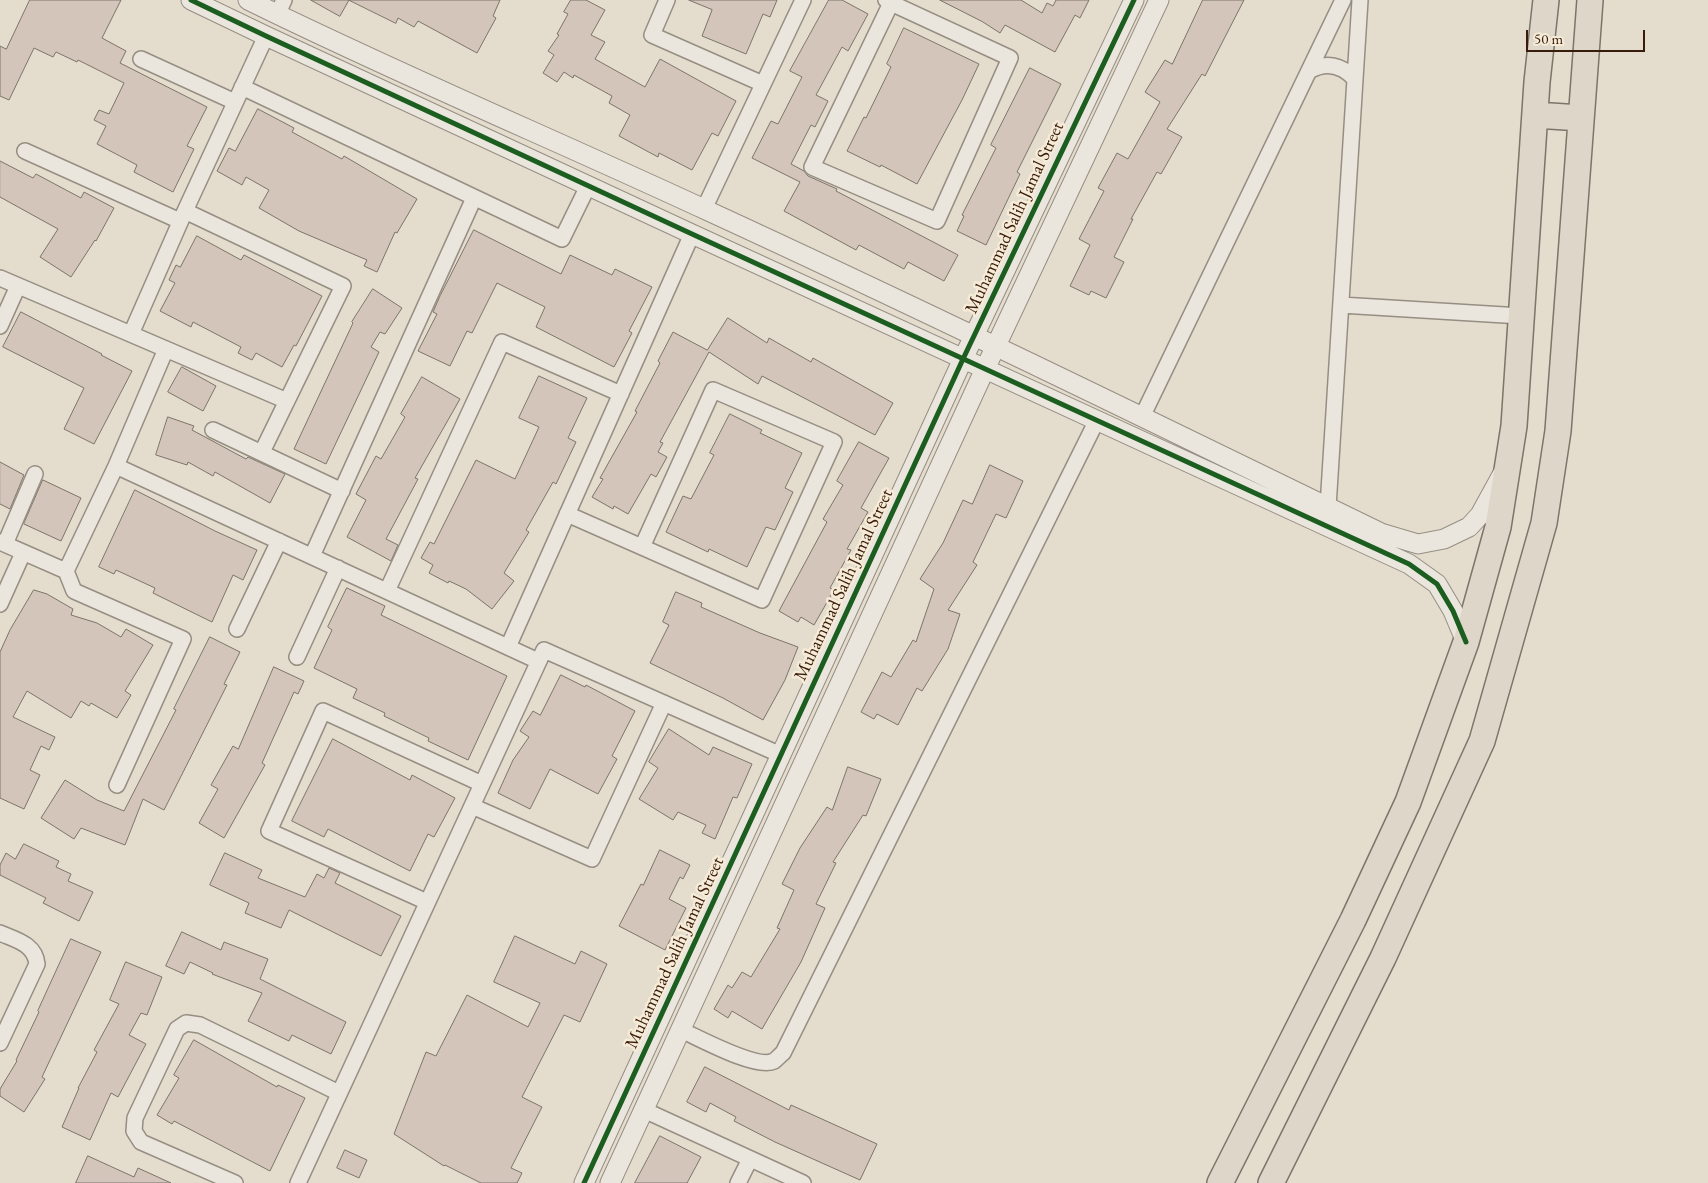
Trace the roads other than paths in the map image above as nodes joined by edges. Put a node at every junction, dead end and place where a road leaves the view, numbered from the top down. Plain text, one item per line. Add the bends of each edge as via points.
1 (191, 0) edge
2 (248, 0) edge
3 (667, 0) edge
4 (803, 0) edge
5 (1134, 0) edge
6 (1159, 0) edge
7 (1343, 0) edge
8 (1360, 0) edge
9 (1546, 0) edge
10 (1590, 0) edge
11 (888, 1) edge
12 (281, 7) edge
13 (266, 36) junction
14 (141, 59) dead end
15 (1309, 71) junction
16 (1355, 79) junction
17 (764, 84) junction
18 (242, 87) junction
19 (235, 102) junction
20 (1535, 115) junction
21 (1581, 118) junction
22 (25, 151) dead end
23 (588, 186) junction
24 (474, 198) junction
25 (704, 209) junction
26 (183, 216) junction
27 (692, 234) junction
28 (0, 278) edge
29 (18, 286) junction
30 (1341, 305) junction
31 (1521, 316) junction
32 (0, 326) edge
33 (131, 334) junction
34 (974, 336) junction
35 (996, 346) junction
36 (166, 349) junction
37 (963, 359) junction
38 (985, 369) junction
39 (621, 394) junction
40 (287, 401) junction
41 (1142, 417) junction
42 (1097, 420) junction
43 (213, 430) dead end
44 (262, 452) junction
45 (1508, 463) junction
46 (116, 466) junction
47 (35, 474) dead end
48 (342, 491) junction
49 (1328, 507) junction
50 (567, 514) junction
51 (279, 541) junction
52 (2, 543) edge
53 (642, 547) junction
54 (23, 553) junction
55 (312, 556) junction
56 (338, 568) junction
57 (66, 571) junction
58 (387, 591) junction
59 (0, 604) edge
60 (237, 629) dead end
61 (1466, 642) junction
62 (508, 647) junction
63 (297, 657) dead end
64 (538, 661) junction
65 (664, 703) junction
66 (781, 755) junction
67 (482, 784) junction
68 (117, 785) dead end
69 (472, 806) junction
70 (427, 902) junction
71 (0, 932) edge
72 (681, 1030) junction
73 (0, 1043) edge
74 (339, 1093) junction
75 (644, 1110) junction
76 (750, 1159) junction
77 (235, 1183) edge
78 (298, 1183) edge
79 (584, 1183) edge
80 (610, 1183) edge
81 (738, 1183) edge
82 (803, 1183) edge
83 (1220, 1183) edge
84 (1271, 1183) edge

1 - 13 street
2 - 12 street
3 - 17 street via 652,34
4 - 17 street
5 - 34 street, Muhammad Salih Jamal Street
6 - 35 street, Muhammad Salih Jamal Street
7 - 15 street
8 - 16 street
9 - 20 main road
10 - 21 main road
11 - 11 street via 1010,58 937,221 812,167
12 - 25 street via 496,116
13 - 18 street
13 - 23 street
14 - 19 street
15 - 16 street via 1330,65
15 - 41 street
16 - 30 street
17 - 25 street
18 - 19 street
18 - 24 street
19 - 26 street
20 - 21 main road
20 - 31 main road
21 - 84 main road via 1558,431 1544,523 1482,741 1382,958
22 - 26 street
23 - 24 street via 562,239
23 - 27 street
24 - 48 street
25 - 34 street
26 - 33 street
26 - 40 street via 343,286
27 - 37 street
27 - 39 street
28 - 29 street
29 - 32 street
29 - 33 street
30 - 31 street
30 - 49 street
31 - 45 main road via 1514,426
33 - 36 street
34 - 35 street
34 - 37 street, Muhammad Salih Jamal Street
35 - 38 street, Muhammad Salih Jamal Street
35 - 41 street
36 - 40 street
36 - 46 street
37 - 38 street
37 - 66 street, Muhammad Salih Jamal Street
38 - 42 street
38 - 72 street, Muhammad Salih Jamal Street
39 - 50 street
39 - 58 street via 502,342
40 - 44 street
41 - 49 street
42 - 61 street via 1409,564 1437,584
42 - 72 street via 783,1053 773,1062 748,1060
43 - 44 street
44 - 48 street
45 - 49 street via 1480,514 1469,527 1444,539 1418,544 1382,533
45 - 61 main road via 1498,527
46 - 51 street
46 - 57 street
47 - 52 street
48 - 55 street
50 - 53 street
50 - 62 street
51 - 55 street
51 - 60 street
52 - 54 street
53 - 53 street via 713,390 834,442 762,600
54 - 57 street
54 - 59 street
55 - 56 street
56 - 58 street
56 - 63 street
57 - 68 street via 74,591 183,639
58 - 62 street
61 - 83 main road via 1408,802
62 - 64 street
64 - 65 street via 544,650
64 - 67 street
65 - 66 street
65 - 69 street via 592,859
66 - 79 street, Muhammad Salih Jamal Street
67 - 69 street
67 - 70 street via 323,711 269,832
69 - 70 street
70 - 74 street
71 - 73 street via 31,947 37,964
72 - 75 street, Muhammad Salih Jamal Street
74 - 77 street via 200,1025 186,1023 177,1029 135,1118 134,1131 140,1142
74 - 78 street
75 - 76 street
75 - 80 street, Muhammad Salih Jamal Street
76 - 81 street
76 - 82 street

